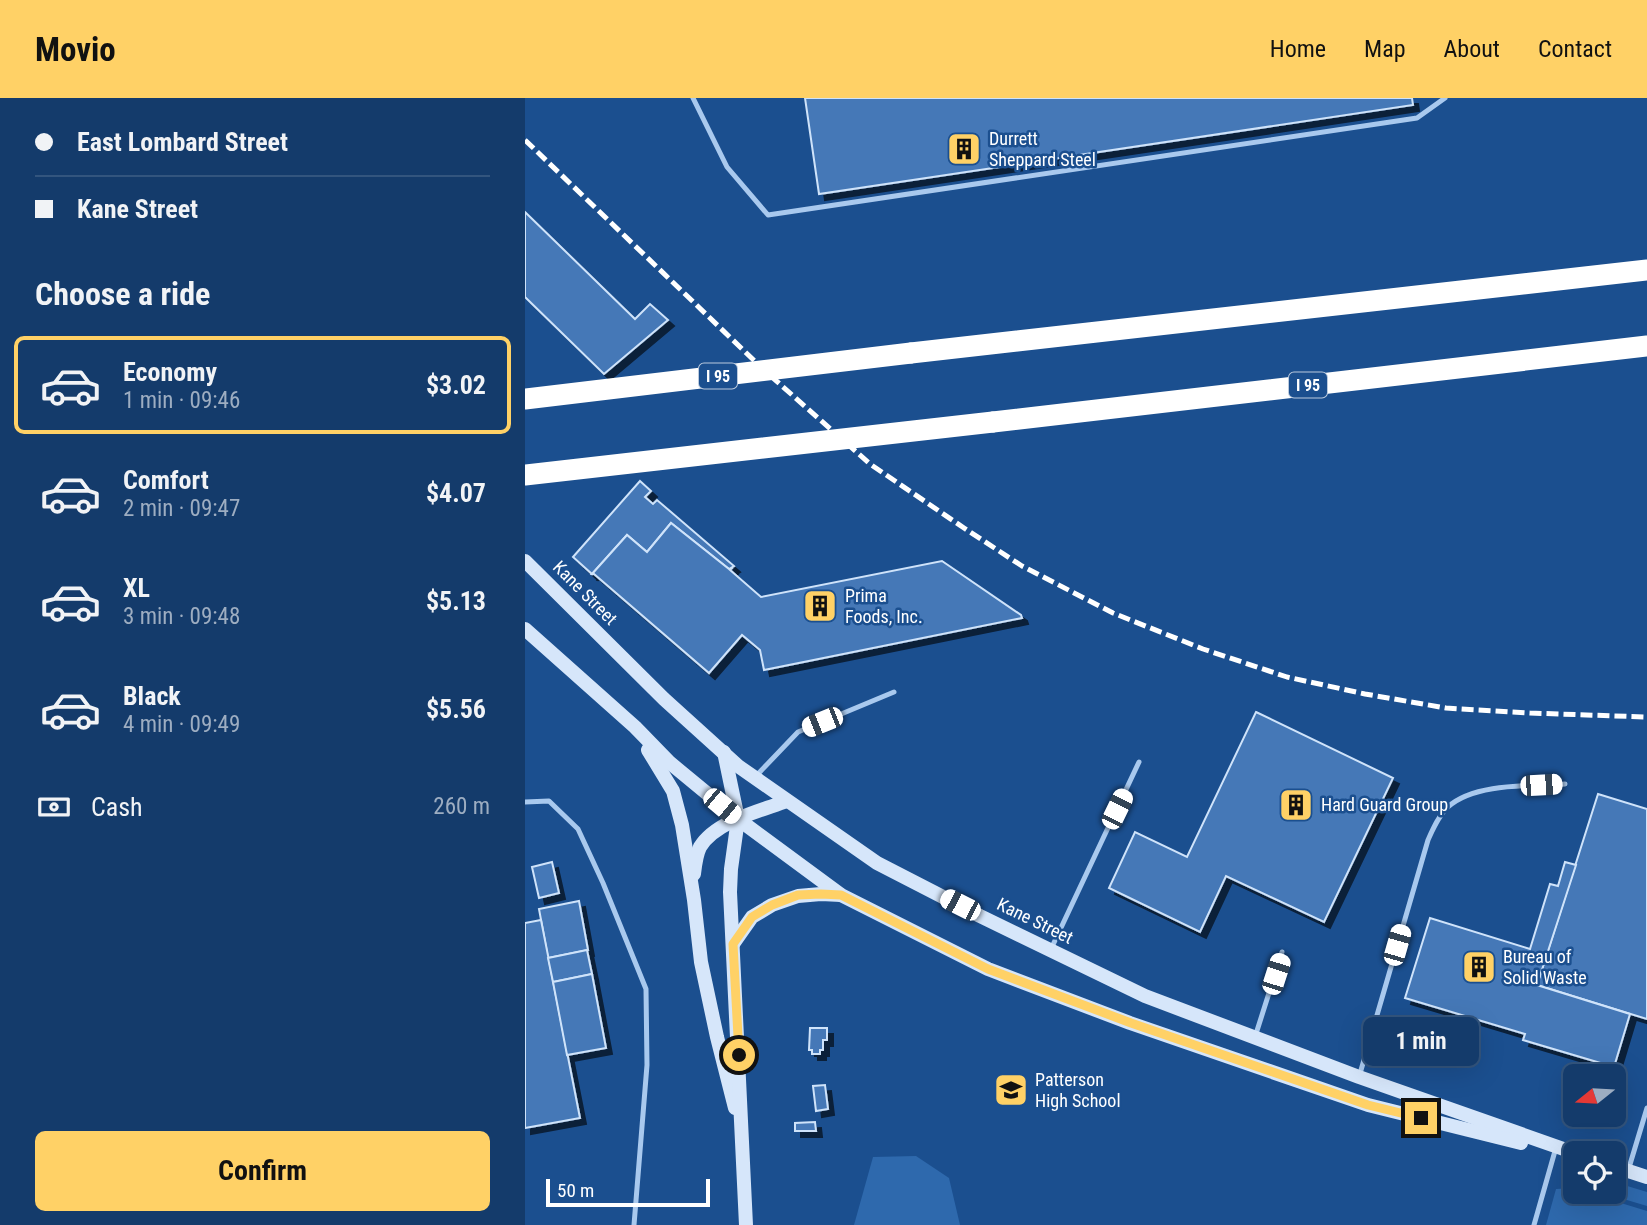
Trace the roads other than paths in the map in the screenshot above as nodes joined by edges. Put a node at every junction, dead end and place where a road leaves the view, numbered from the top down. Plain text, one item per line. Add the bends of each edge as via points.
1 (693, 98) edge
2 (1445, 98) edge
3 (1647, 270) edge
4 (1647, 347) edge
5 (525, 399) edge
6 (525, 475) edge
7 (525, 561) edge
8 (525, 629) edge
9 (894, 692) dead end
10 (635, 727) junction
11 (724, 752) junction
12 (1139, 762) dead end
13 (755, 778) junction
14 (1565, 784) dead end
15 (787, 801) junction
16 (525, 802) edge
17 (738, 819) junction
18 (841, 895) junction
19 (694, 900) junction
20 (733, 944) junction
21 (1051, 950) junction
22 (1282, 952) dead end
23 (1255, 1037) junction
24 (1359, 1077) junction
25 (1647, 1108) edge
26 (743, 1139) junction
27 (1555, 1151) junction
28 (1563, 1151) edge
29 (1563, 1153) edge
30 (1628, 1171) joint
31 (1647, 1177) edge
32 (634, 1225) edge
33 (746, 1225) edge
34 (1534, 1225) edge

1 - 2 lane via 727,167 768,215 1417,118
3 - 5 highway, I 95, bridge
4 - 6 highway, I 95, bridge
7 - 11 main road, Kane Street
8 - 10 main road, Kane Street
9 - 13 lane via 797,732
10 - 17 main road, Kane Street
10 - 19 main road via 673,791
11 - 13 main road, Kane Street
11 - 17 main road
12 - 21 lane
13 - 15 main road, Kane Street
14 - 24 lane via 1492,788 1448,807 1438,820 1428,840
15 - 17 main road
15 - 21 main road, Kane Street via 877,863
16 - 32 lane via 549,801 578,829 646,989 647,1065
17 - 18 main road, Kane Street
17 - 19 main road via 712,833 700,848
17 - 20 main road via 730,892
18 - 20 main road via 798,895 772,905 752,917
18 - 27 main road, Kane Street via 988,969 1131,1023 1368,1105
19 - 26 main road via 701,962
20 - 26 main road
21 - 23 main road, Kane Street via 1146,996
22 - 23 lane
23 - 24 main road, Kane Street
24 - 28 main road, Kane Street
25 - 30 lane
26 - 33 main road
27 - 29 main road, Kane Street
27 - 34 lane
30 - 31 main road

